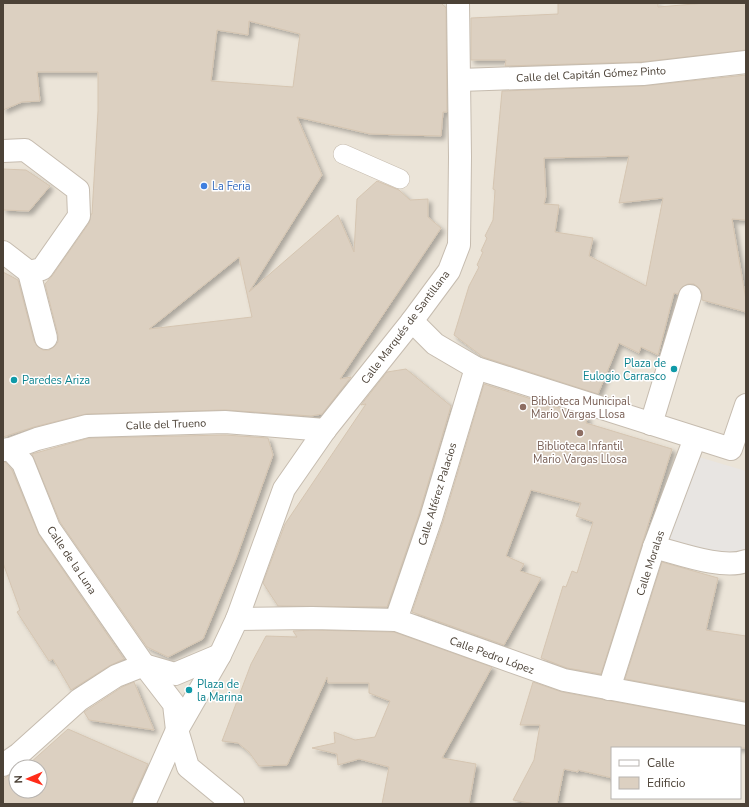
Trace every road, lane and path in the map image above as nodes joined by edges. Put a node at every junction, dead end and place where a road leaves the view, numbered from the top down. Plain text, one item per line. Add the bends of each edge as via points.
1 (458, 3) edge
2 (746, 62) edge
3 (460, 80) junction
4 (3, 152) edge
5 (343, 154) dead end
6 (400, 179) dead end
7 (3, 252) edge
8 (29, 272) junction
9 (690, 296) dead end
10 (412, 320) junction
11 (46, 338) dead end
12 (476, 368) junction
13 (746, 405) edge
14 (651, 424) junction
15 (325, 430) junction
16 (695, 438) junction
17 (7, 450) edge
18 (739, 452) edge
19 (654, 547) junction
20 (746, 561) edge
21 (237, 619) junction
22 (396, 620) junction
23 (220, 656) junction
24 (144, 665) junction
25 (609, 689) junction
26 (746, 714) edge
27 (177, 730) junction
28 (3, 765) edge
29 (144, 804) edge
30 (233, 804) edge

1 - 3 street, Calle Marqués de Santillana
2 - 3 street, Calle del Capitán Gómez Pinto via 643,74
3 - 10 street, Calle Marqués de Santillana via 459,245 449,271
4 - 8 street via 26,150 78,190 79,216 42,269
5 - 6 street
7 - 8 street
8 - 11 street
9 - 14 street
10 - 12 street via 435,344
10 - 15 street, Calle Marqués de Santillana
12 - 14 street
12 - 22 street, Calle Alférez Palacios via 431,518
13 - 18 street
14 - 16 street
15 - 17 street, Calle del Trueno via 225,422 87,426 36,439
15 - 21 street, Calle Marqués de Santillana via 284,489
16 - 18 street
16 - 19 street, Calle Moralas
17 - 24 street, Calle de la Luna via 23,463 49,528
19 - 20 street via 722,564
19 - 25 street, Calle Moralas
21 - 22 street, Calle Pedro López
21 - 23 street
22 - 25 street, Calle Pedro López via 564,680
23 - 24 street via 175,674
23 - 27 street
24 - 27 street via 174,704
24 - 28 street via 116,676 79,700 20,754
25 - 26 street, Calle Pedro López
27 - 29 street
27 - 30 street via 188,767

